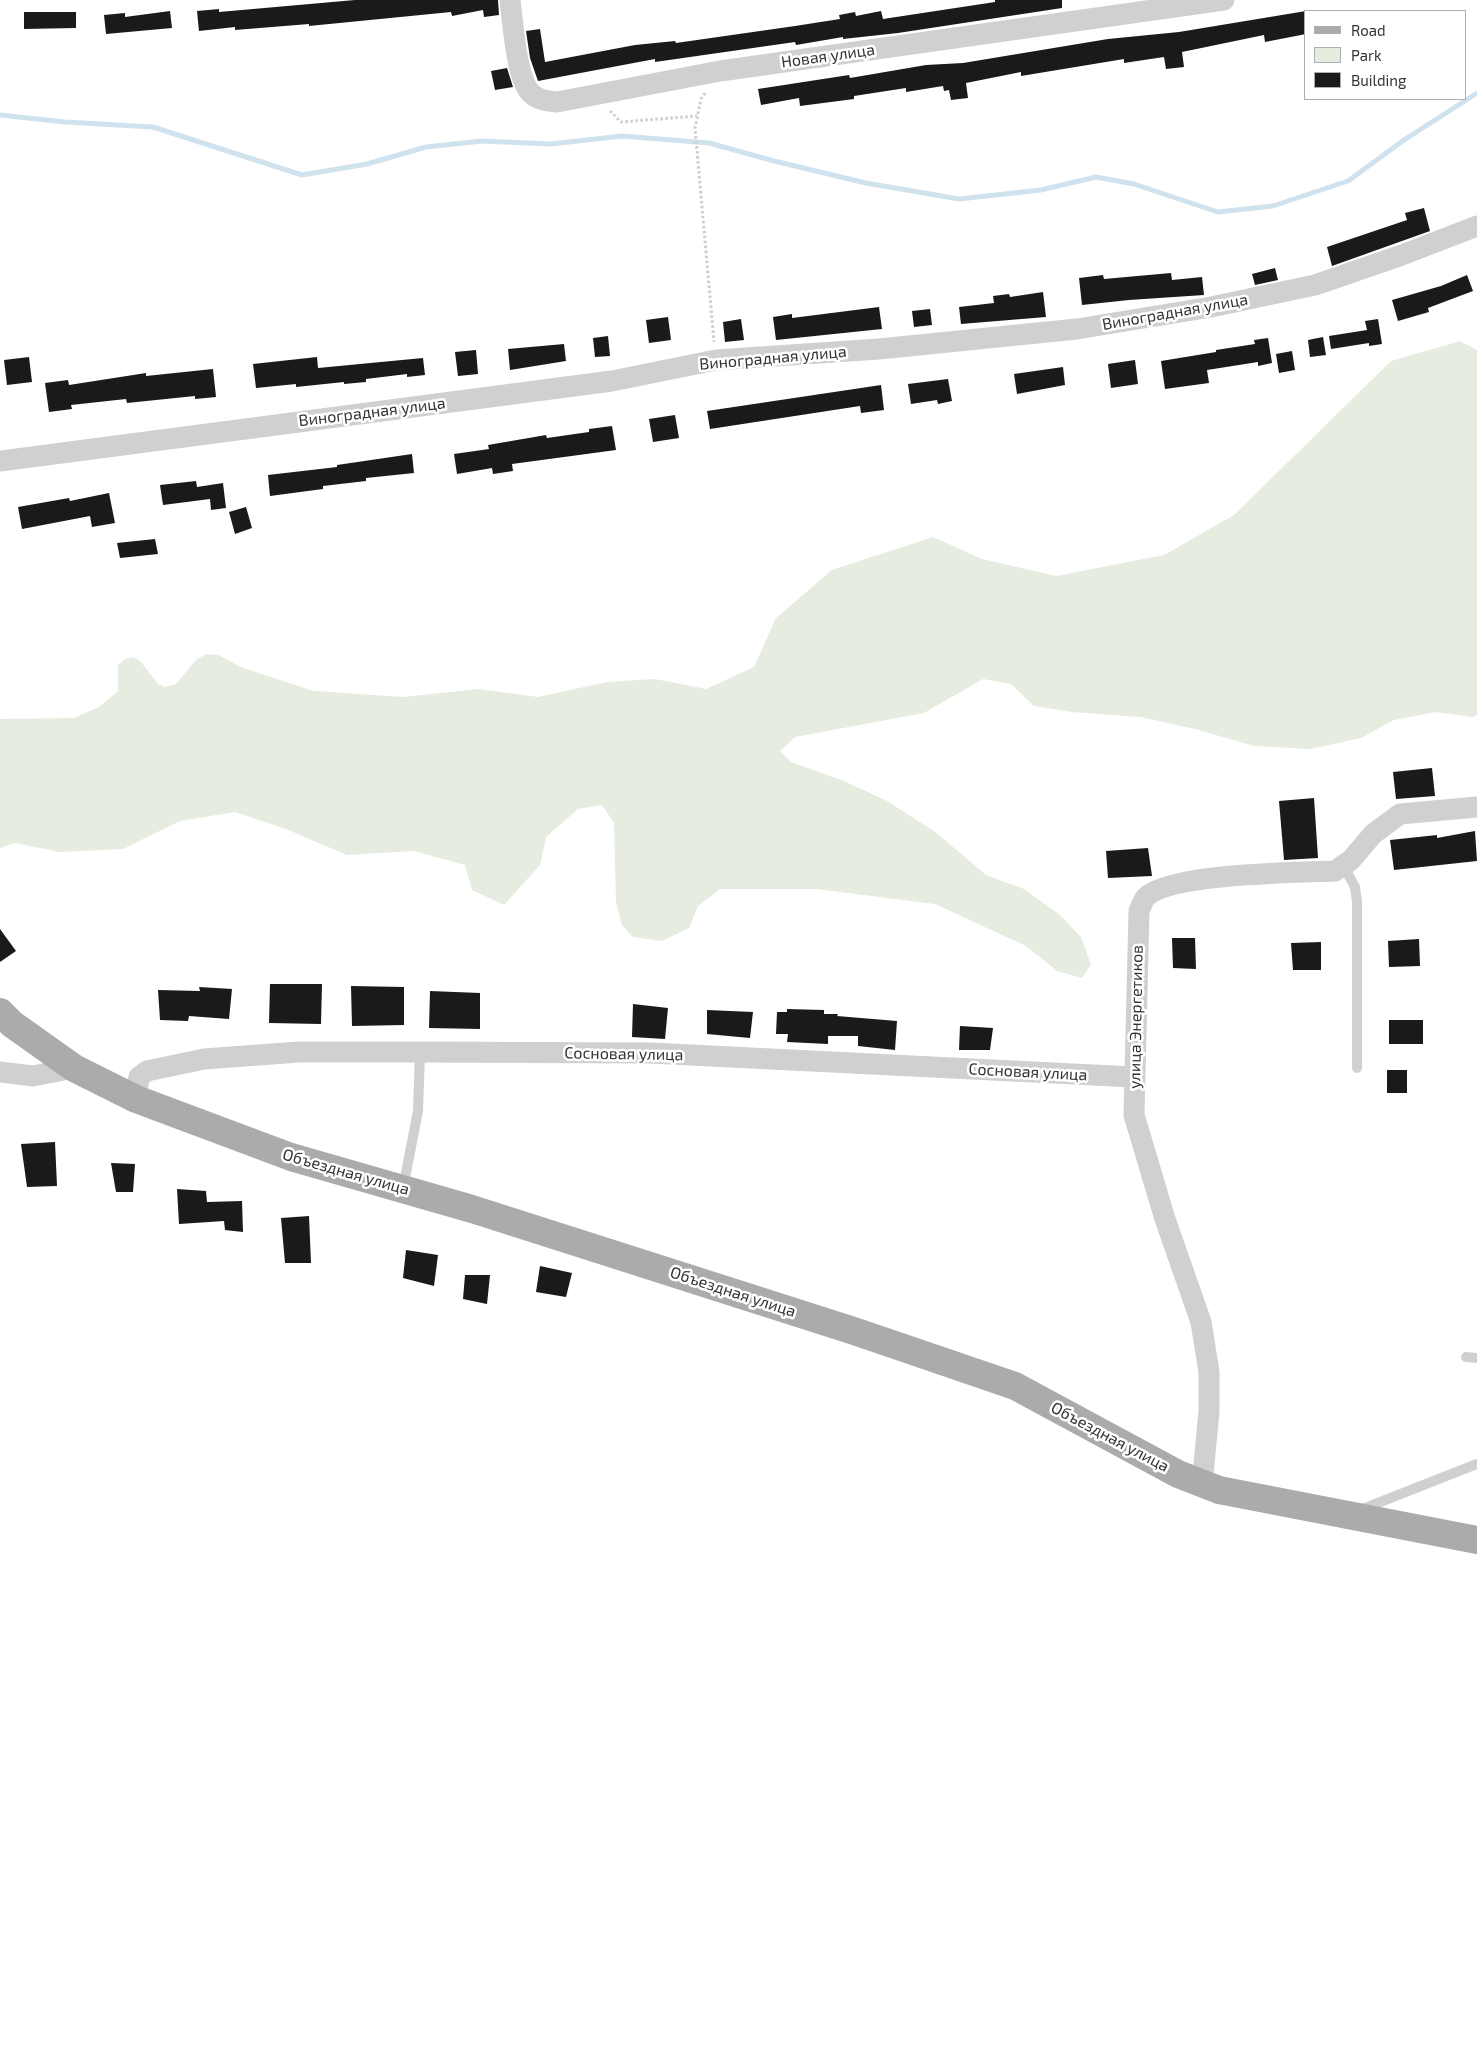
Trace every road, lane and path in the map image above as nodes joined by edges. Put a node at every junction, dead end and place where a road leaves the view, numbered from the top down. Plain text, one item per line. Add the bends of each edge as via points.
1 (510, 0) edge
2 (1224, 0) edge
3 (720, 71) junction
4 (592, 96) junction
5 (697, 116) junction
6 (1477, 226) edge
7 (716, 360) junction
8 (0, 461) edge
9 (1477, 807) edge
10 (1343, 865) junction
11 (0, 1012) edge
12 (420, 1052) junction
13 (74, 1068) junction
14 (1357, 1068) dead end
15 (0, 1072) edge
16 (1134, 1077) junction
17 (136, 1099) junction
18 (402, 1189) junction
19 (1466, 1357) dead end
20 (1477, 1358) edge
21 (1477, 1464) edge
22 (1202, 1484) junction
23 (1348, 1515) junction
24 (1477, 1540) edge

1 - 4 street, Новая улица via 522,76 530,92 541,100 557,102
2 - 3 street, Новая улица
3 - 4 street, Новая улица
3 - 5 path via 701,99
4 - 5 path via 621,122
5 - 7 path via 697,154
6 - 7 street, Виноградная улица via 1315,285 1211,307 1077,329 879,349
7 - 8 street, Виноградная улица via 612,381
9 - 10 street, улица Энергетиков via 1400,814 1373,834
10 - 14 lane via 1355,886 1357,902
10 - 16 street, улица Энергетиков via 1335,870 1200,879 1165,886 1145,897 1139,911
11 - 13 main road, Объездная улица
12 - 16 street, Сосновая улица via 650,1053
12 - 17 street, Сосновая улица via 299,1052 204,1059 147,1070 139,1077
12 - 18 lane via 418,1111
13 - 15 street via 33,1076
13 - 17 main road, Объездная улица
16 - 22 street, улица Энергетиков via 1134,1115 1165,1219 1201,1322 1209,1372
17 - 18 main road, Объездная улица via 291,1158
18 - 22 main road, Объездная улица via 854,1330 1015,1386
19 - 20 lane
21 - 23 lane
22 - 23 main road, Объездная улица
23 - 24 main road, Объездная улица

